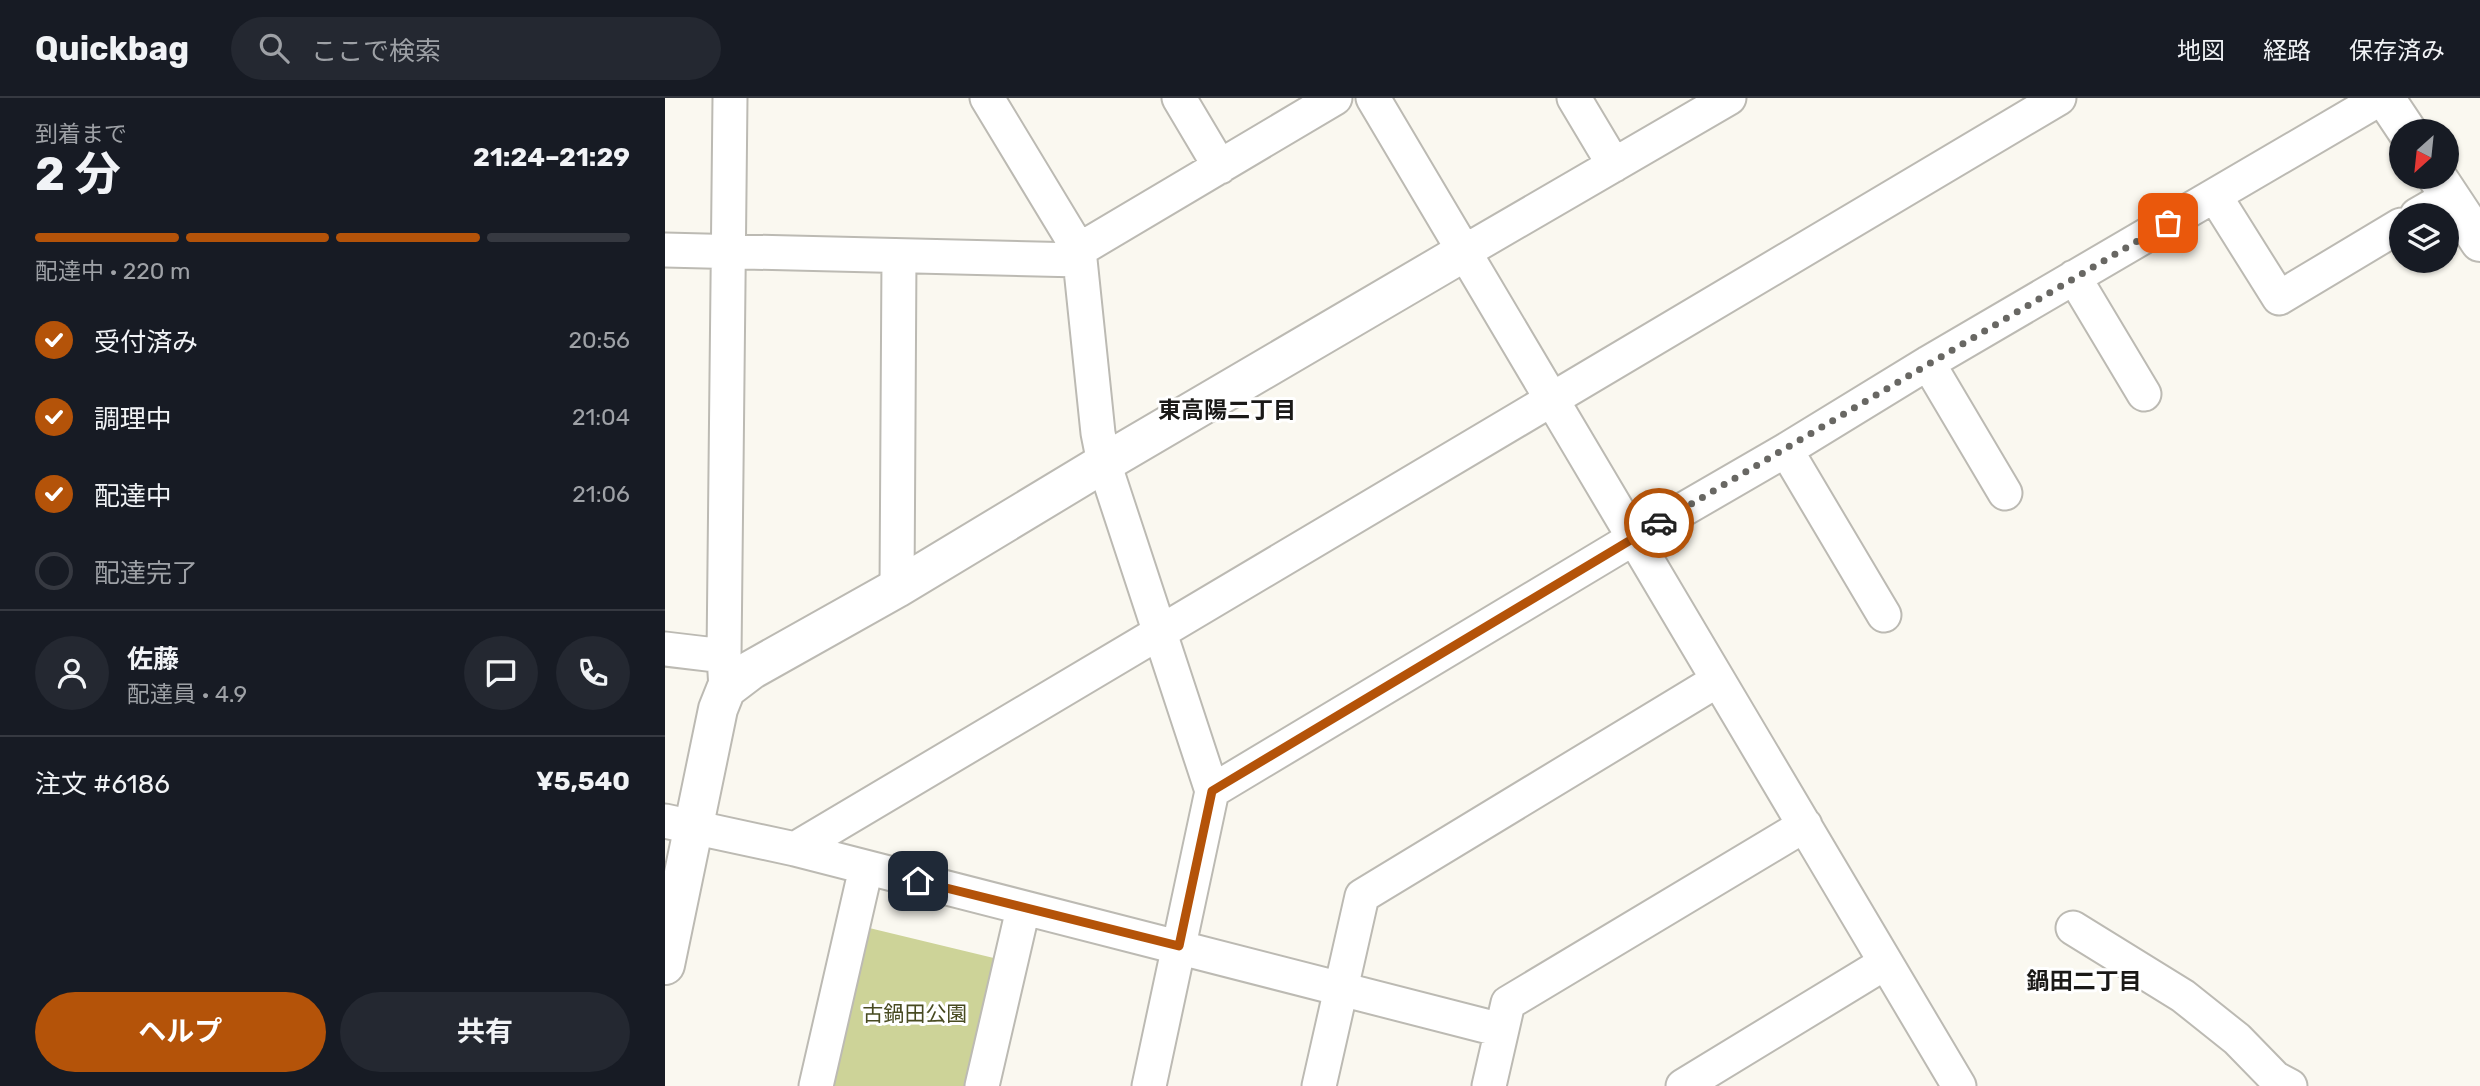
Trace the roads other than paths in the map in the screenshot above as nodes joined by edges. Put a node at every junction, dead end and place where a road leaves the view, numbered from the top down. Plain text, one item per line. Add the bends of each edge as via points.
1 (730, 98) edge
2 (987, 98) edge
3 (1179, 98) edge
4 (1335, 98) edge
5 (1374, 98) edge
6 (1574, 98) edge
7 (1729, 98) edge
8 (2059, 98) edge
9 (2383, 98) edge
10 (2398, 119) edge
11 (1614, 165) junction
12 (1220, 167) junction
13 (2440, 189) edge
14 (2445, 189) edge
15 (2215, 196) junction
16 (2428, 203) edge
17 (2389, 232) edge
18 (2480, 242) edge
19 (665, 250) edge
20 (730, 251) junction
21 (1464, 252) junction
22 (1079, 255) junction
23 (899, 256) junction
24 (2074, 277) junction
25 (1928, 363) junction
26 (2144, 394) dead end
27 (1552, 401) junction
28 (1786, 450) junction
29 (1104, 463) junction
30 (2005, 493) dead end
31 (1634, 538) junction
32 (897, 588) junction
33 (1884, 615) dead end
34 (1159, 633) junction
35 (665, 649) edge
36 (725, 673) junction
37 (1718, 680) junction
38 (1212, 791) junction
39 (679, 823) edge
40 (1805, 825) junction
41 (795, 849) junction
42 (866, 868) junction
43 (1023, 909) junction
44 (2073, 928) dead end
45 (1179, 946) junction
46 (1885, 963) junction
47 (665, 965) edge
48 (1340, 988) junction
49 (1501, 1030) junction
50 (816, 1086) edge
51 (982, 1086) edge
52 (1149, 1086) edge
53 (1319, 1086) edge
54 (1489, 1086) edge
55 (1683, 1086) edge
56 (1959, 1086) edge
57 (2290, 1086) edge

1 - 20 street
2 - 22 street
3 - 12 street
4 - 12 street
5 - 21 street
6 - 11 street
7 - 11 street
8 - 27 street
9 - 10 street
9 - 15 street
11 - 21 street
12 - 22 street
13 - 16 street
14 - 18 street
15 - 17 street via 2279,298
15 - 24 street
19 - 20 street
20 - 23 street
20 - 36 street
21 - 27 street
21 - 29 street
22 - 23 street
22 - 29 street
23 - 32 street
24 - 25 street
24 - 26 street
25 - 28 street
25 - 30 street
27 - 31 street
27 - 34 street
28 - 31 street
28 - 33 street
29 - 32 street
29 - 34 street
31 - 37 street
31 - 38 street
32 - 36 street via 751,670
34 - 38 street
34 - 41 street
35 - 36 street
36 - 39 street via 718,709
37 - 40 street
37 - 48 street via 1362,896
38 - 45 street
39 - 41 street
39 - 47 street
40 - 46 street
40 - 49 street via 1508,1003
41 - 42 street
42 - 43 street
42 - 50 street
43 - 45 street
43 - 51 street
44 - 57 street via 2183,996 2237,1040 2275,1079
45 - 48 street
45 - 52 street
46 - 55 street
46 - 56 street
48 - 49 street
48 - 53 street
49 - 54 street

